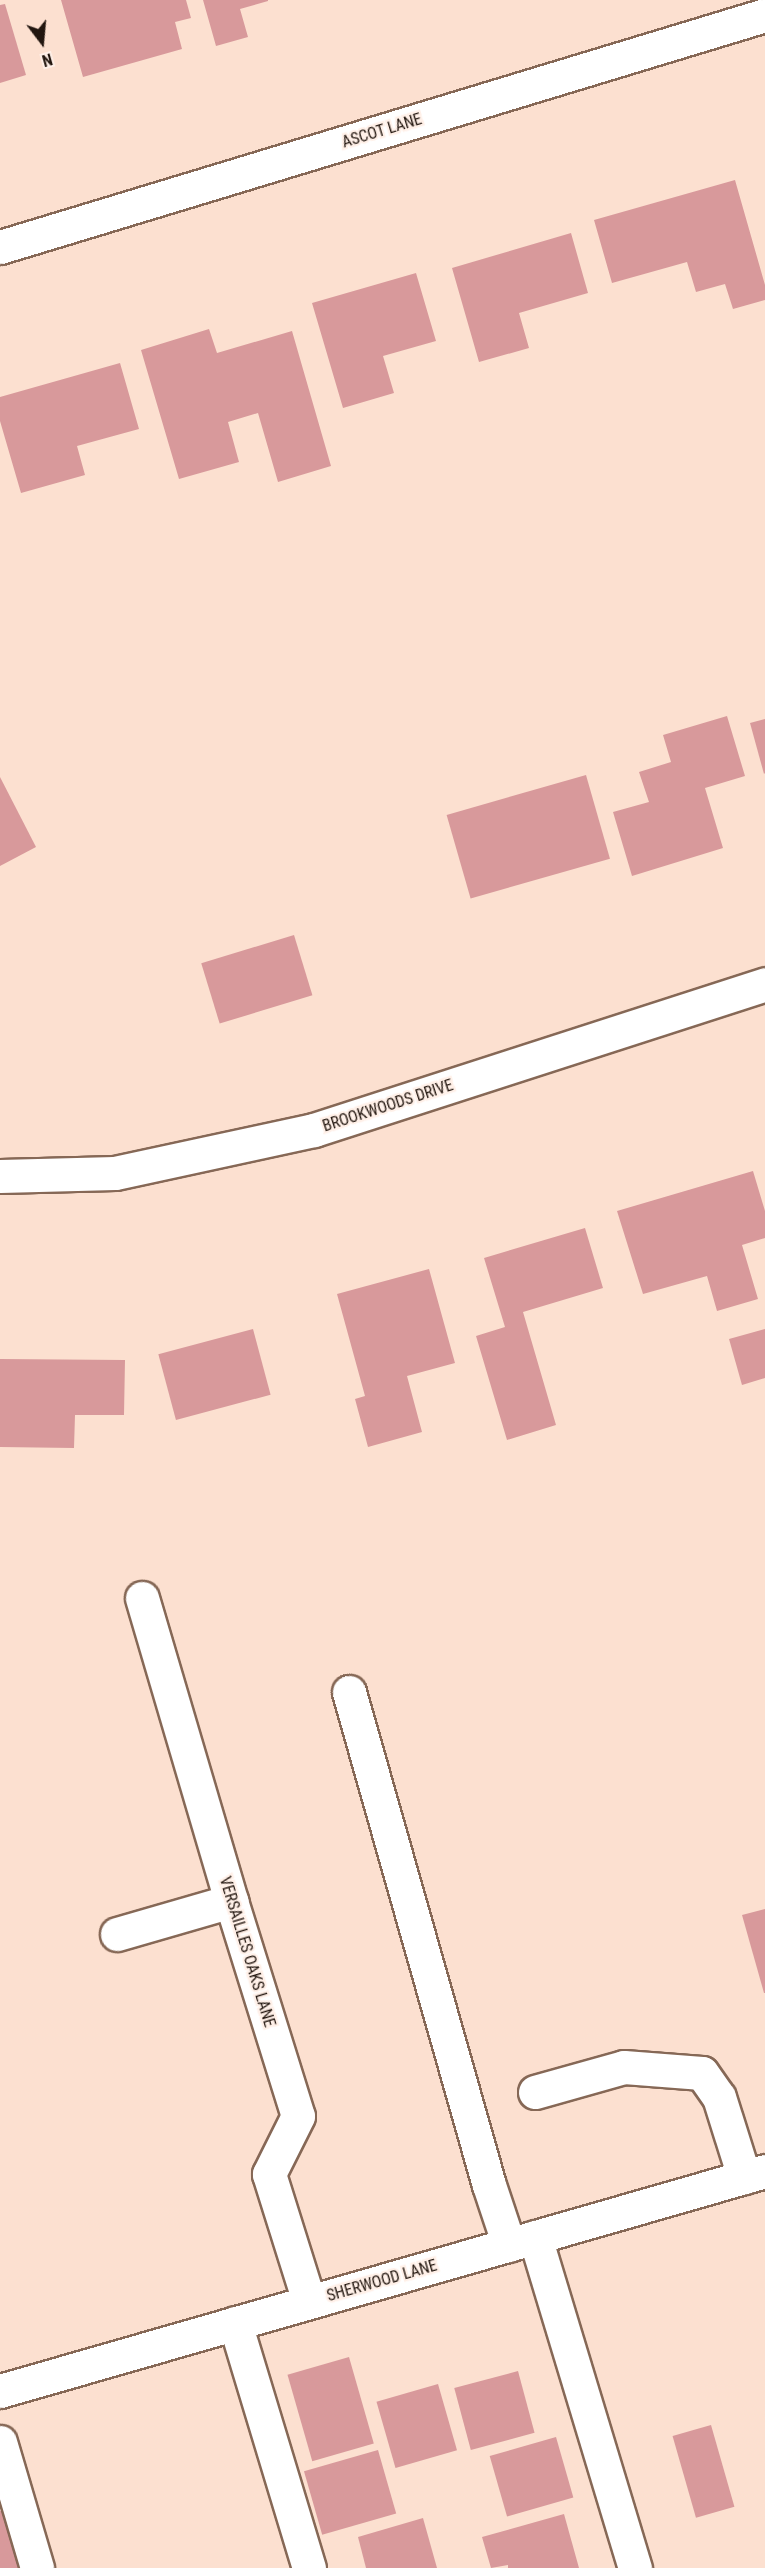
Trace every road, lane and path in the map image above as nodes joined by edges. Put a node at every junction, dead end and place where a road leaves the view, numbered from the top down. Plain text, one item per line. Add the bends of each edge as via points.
1 (765, 15) edge
2 (0, 247) edge
3 (765, 984) edge
4 (0, 1176) edge
5 (142, 1598) dead end
6 (350, 1692) dead end
7 (231, 1901) junction
8 (117, 1934) dead end
9 (535, 2092) dead end
10 (754, 2174) edge
11 (522, 2241) junction
12 (309, 2302) junction
13 (235, 2323) junction
14 (0, 2391) edge
15 (0, 2442) edge
16 (36, 2568) edge
17 (309, 2568) edge
18 (635, 2568) edge

1 - 2 street, ASCOT LANE
3 - 4 street, BROOKWOODS DRIVE via 314,1130 115,1173
5 - 7 street, VERSAILLES OAKS LANE
6 - 11 street via 489,2186
7 - 8 street
7 - 12 street, VERSAILLES OAKS LANE via 298,2116 269,2174
9 - 10 street via 624,2067 702,2073 719,2097
10 - 11 street, SHERWOOD LANE
11 - 12 street, SHERWOOD LANE
11 - 18 street
12 - 13 street, SHERWOOD LANE
13 - 14 street, SHERWOOD LANE
13 - 17 street
15 - 16 street

